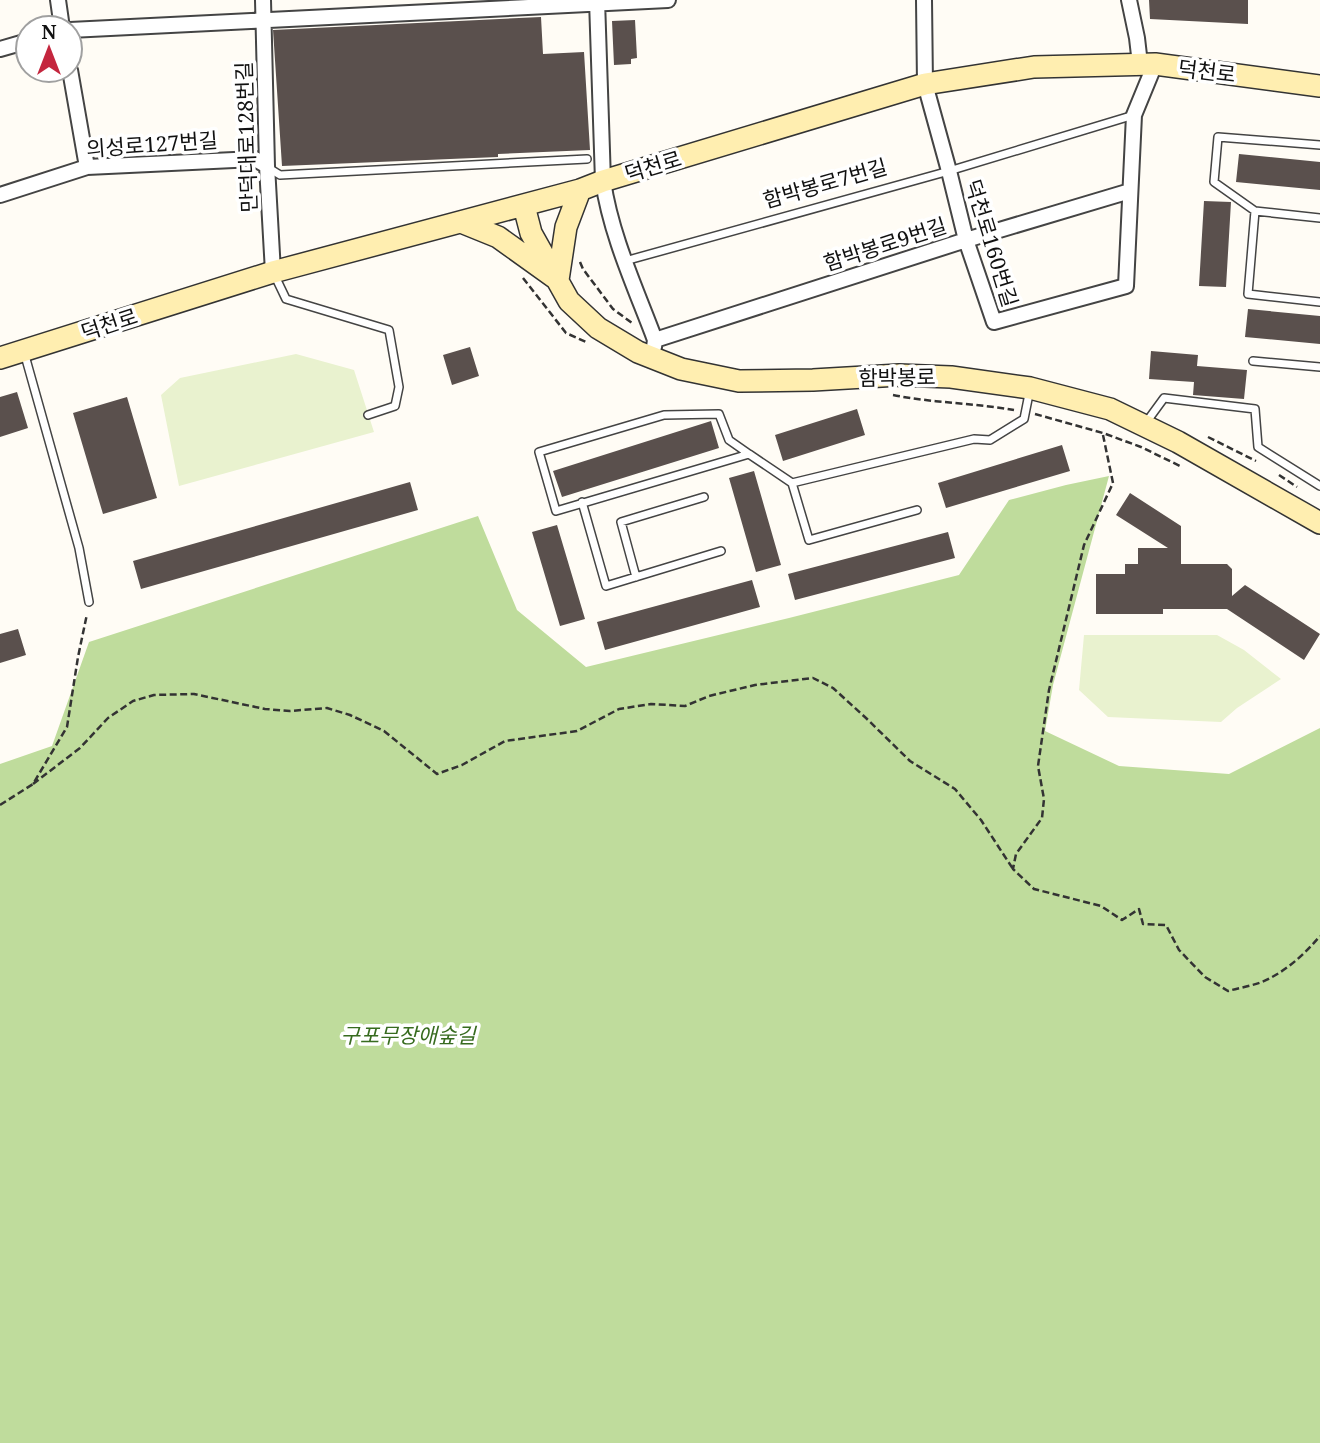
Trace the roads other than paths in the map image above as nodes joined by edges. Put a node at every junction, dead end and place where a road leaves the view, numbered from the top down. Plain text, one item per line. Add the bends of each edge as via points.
1 (263, 0) edge
2 (668, 0) edge
3 (924, 0) edge
4 (1129, 0) edge
5 (597, 2) edge
6 (264, 19) junction
7 (84, 29) edge
8 (1148, 64) junction
9 (72, 84) edge
10 (925, 84) junction
11 (1320, 86) edge
12 (1134, 115) junction
13 (1320, 145) edge
14 (587, 159) dead end
15 (267, 166) junction
16 (87, 167) junction
17 (949, 171) junction
18 (603, 181) junction
19 (580, 190) junction
20 (1130, 191) junction
21 (0, 195) edge
22 (524, 206) junction
23 (1255, 211) junction
24 (1320, 218) edge
25 (461, 222) junction
26 (966, 240) junction
27 (625, 261) junction
28 (273, 272) junction
29 (558, 280) junction
30 (1320, 302) edge
31 (653, 349) junction
32 (24, 351) junction
33 (0, 358) edge
34 (1253, 361) dead end
35 (1320, 367) edge
36 (1030, 388) junction
37 (368, 415) dead end
38 (1144, 426) junction
39 (749, 454) junction
40 (792, 483) junction
41 (1320, 486) edge
42 (704, 497) dead end
43 (582, 502) junction
44 (918, 510) dead end
45 (1320, 523) edge
46 (721, 551) dead end
47 (636, 577) junction
48 (89, 602) road end

1 - 6 street, 만덕대로128번길
2 - 5 street
3 - 10 street, 덕천로160번길
4 - 8 street
5 - 6 street
5 - 18 street
6 - 7 street
6 - 15 street, 만덕대로128번길
8 - 10 main road, 덕천로 via 1034,66
8 - 11 main road, 덕천로
8 - 12 street
9 - 16 street
10 - 17 street, 덕천로160번길
10 - 18 main road, 덕천로
12 - 17 lane, 함박봉로7번길
12 - 20 street
13 - 23 lane via 1218,137 1214,182
14 - 15 lane via 280,175
15 - 16 street, 의성로127번길 via 255,159
15 - 28 street, 만덕대로128번길
16 - 21 street, 의성로127번길
17 - 26 street, 덕천로160번길
17 - 27 lane, 함박봉로7번길
18 - 19 main road, 덕천로
18 - 27 street
19 - 22 main road, 덕천로
19 - 29 main road via 566,226
20 - 26 street, 함박봉로9번길
20 - 26 street, 덕천로160번길 via 1126,286 994,322
22 - 25 main road, 덕천로
22 - 29 main road, 함박봉로 via 531,233
23 - 24 lane
23 - 30 lane via 1248,294
25 - 28 main road, 덕천로
25 - 29 main road via 498,237
26 - 31 street, 함박봉로9번길
27 - 31 street
28 - 32 main road, 덕천로
28 - 37 lane via 286,299 389,330 399,387 395,407
29 - 31 main road, 함박봉로 via 569,301 598,328 638,352
31 - 36 main road, 함박봉로 via 681,369 739,381 899,375
32 - 33 main road, 덕천로
32 - 48 lane via 79,548
34 - 35 lane
36 - 38 main road, 함박봉로 via 1110,408
36 - 40 lane via 1024,419 990,440 974,439
38 - 41 lane via 1164,398 1255,409 1258,447
38 - 45 main road, 함박봉로
39 - 40 lane
39 - 43 lane
39 - 43 lane via 729,440 719,414 664,415 539,452 556,511
40 - 44 lane via 809,540
42 - 47 lane via 621,522
43 - 47 lane via 606,586
46 - 47 lane

